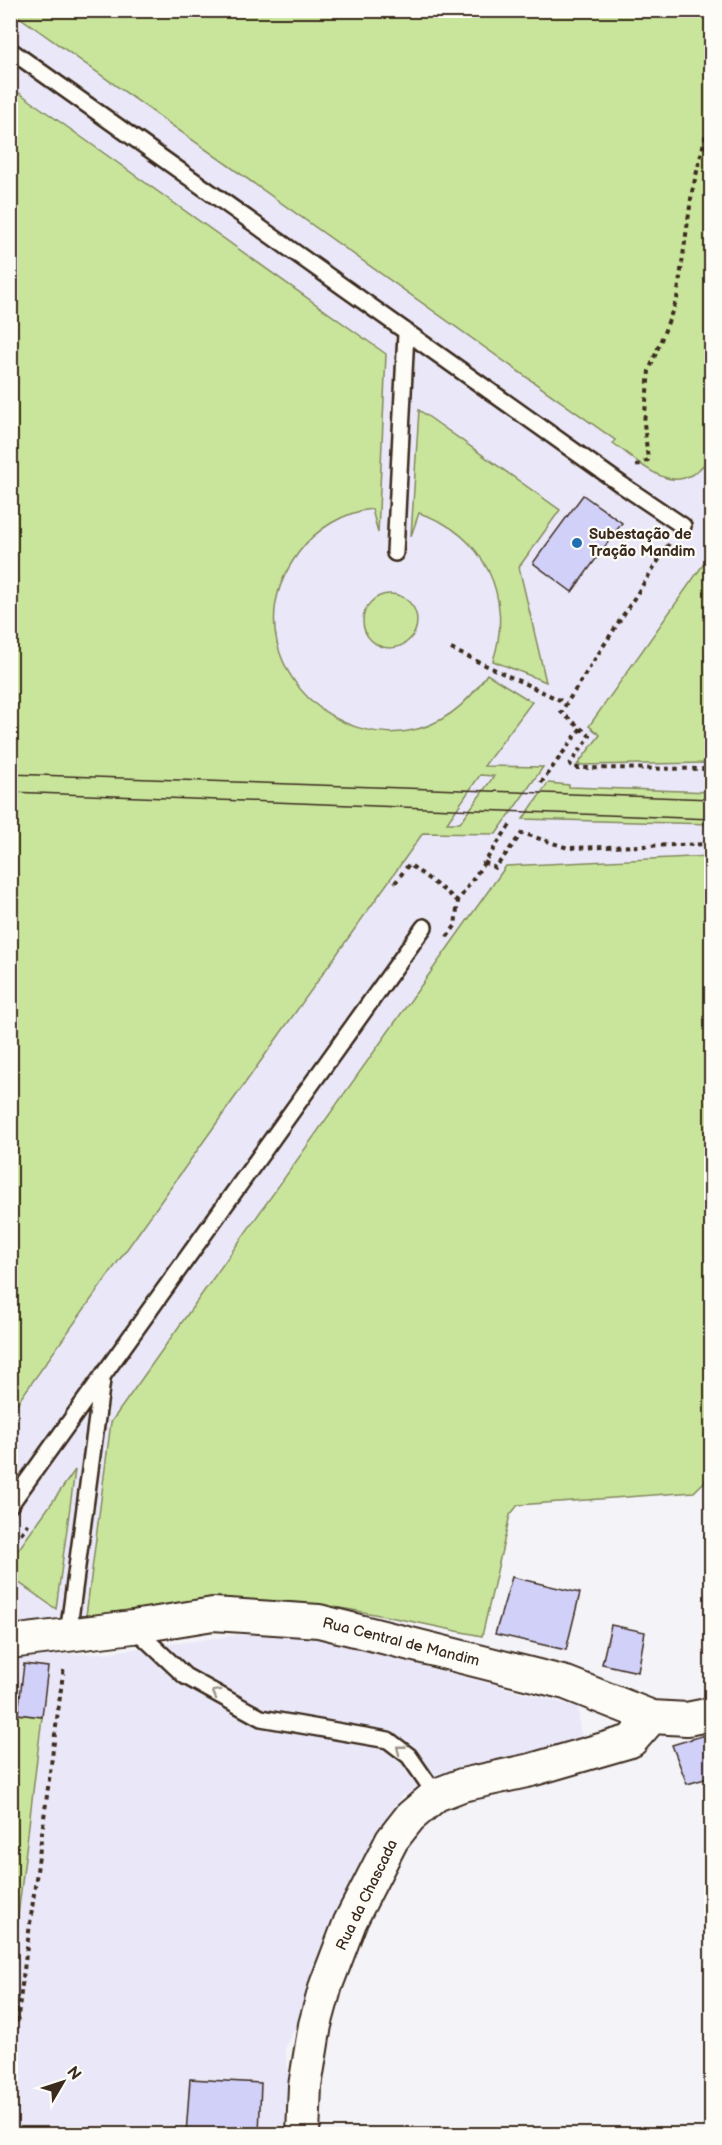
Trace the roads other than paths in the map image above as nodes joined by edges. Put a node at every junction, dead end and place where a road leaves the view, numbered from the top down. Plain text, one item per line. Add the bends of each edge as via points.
1 (10, 50) edge
2 (406, 333) junction
3 (683, 526) dead end
4 (395, 552) dead end
5 (424, 927) dead end
6 (102, 1377) junction
7 (10, 1505) edge
8 (133, 1627) junction
9 (10, 1642) edge
10 (66, 1648) junction
11 (711, 1714) edge
12 (652, 1717) junction
13 (436, 1794) junction
14 (303, 2134) edge

1 - 2 lane
2 - 3 lane
2 - 4 lane
5 - 6 lane
6 - 7 lane
6 - 10 lane
8 - 10 street, Rua Central de Mandim
8 - 12 street, Rua Central de Mandim via 213,1614 319,1621 566,1683
13 -> 8 lane via 409,1756 388,1740 261,1718 185,1676
9 - 10 street, Rua Central de Mandim
11 - 12 street, Rua Central de Mandim via 687,1719
12 - 13 street, Rua da Chascada via 631,1741
13 - 14 street, Rua da Chascada via 392,1840 346,1932 315,2025 305,2086

